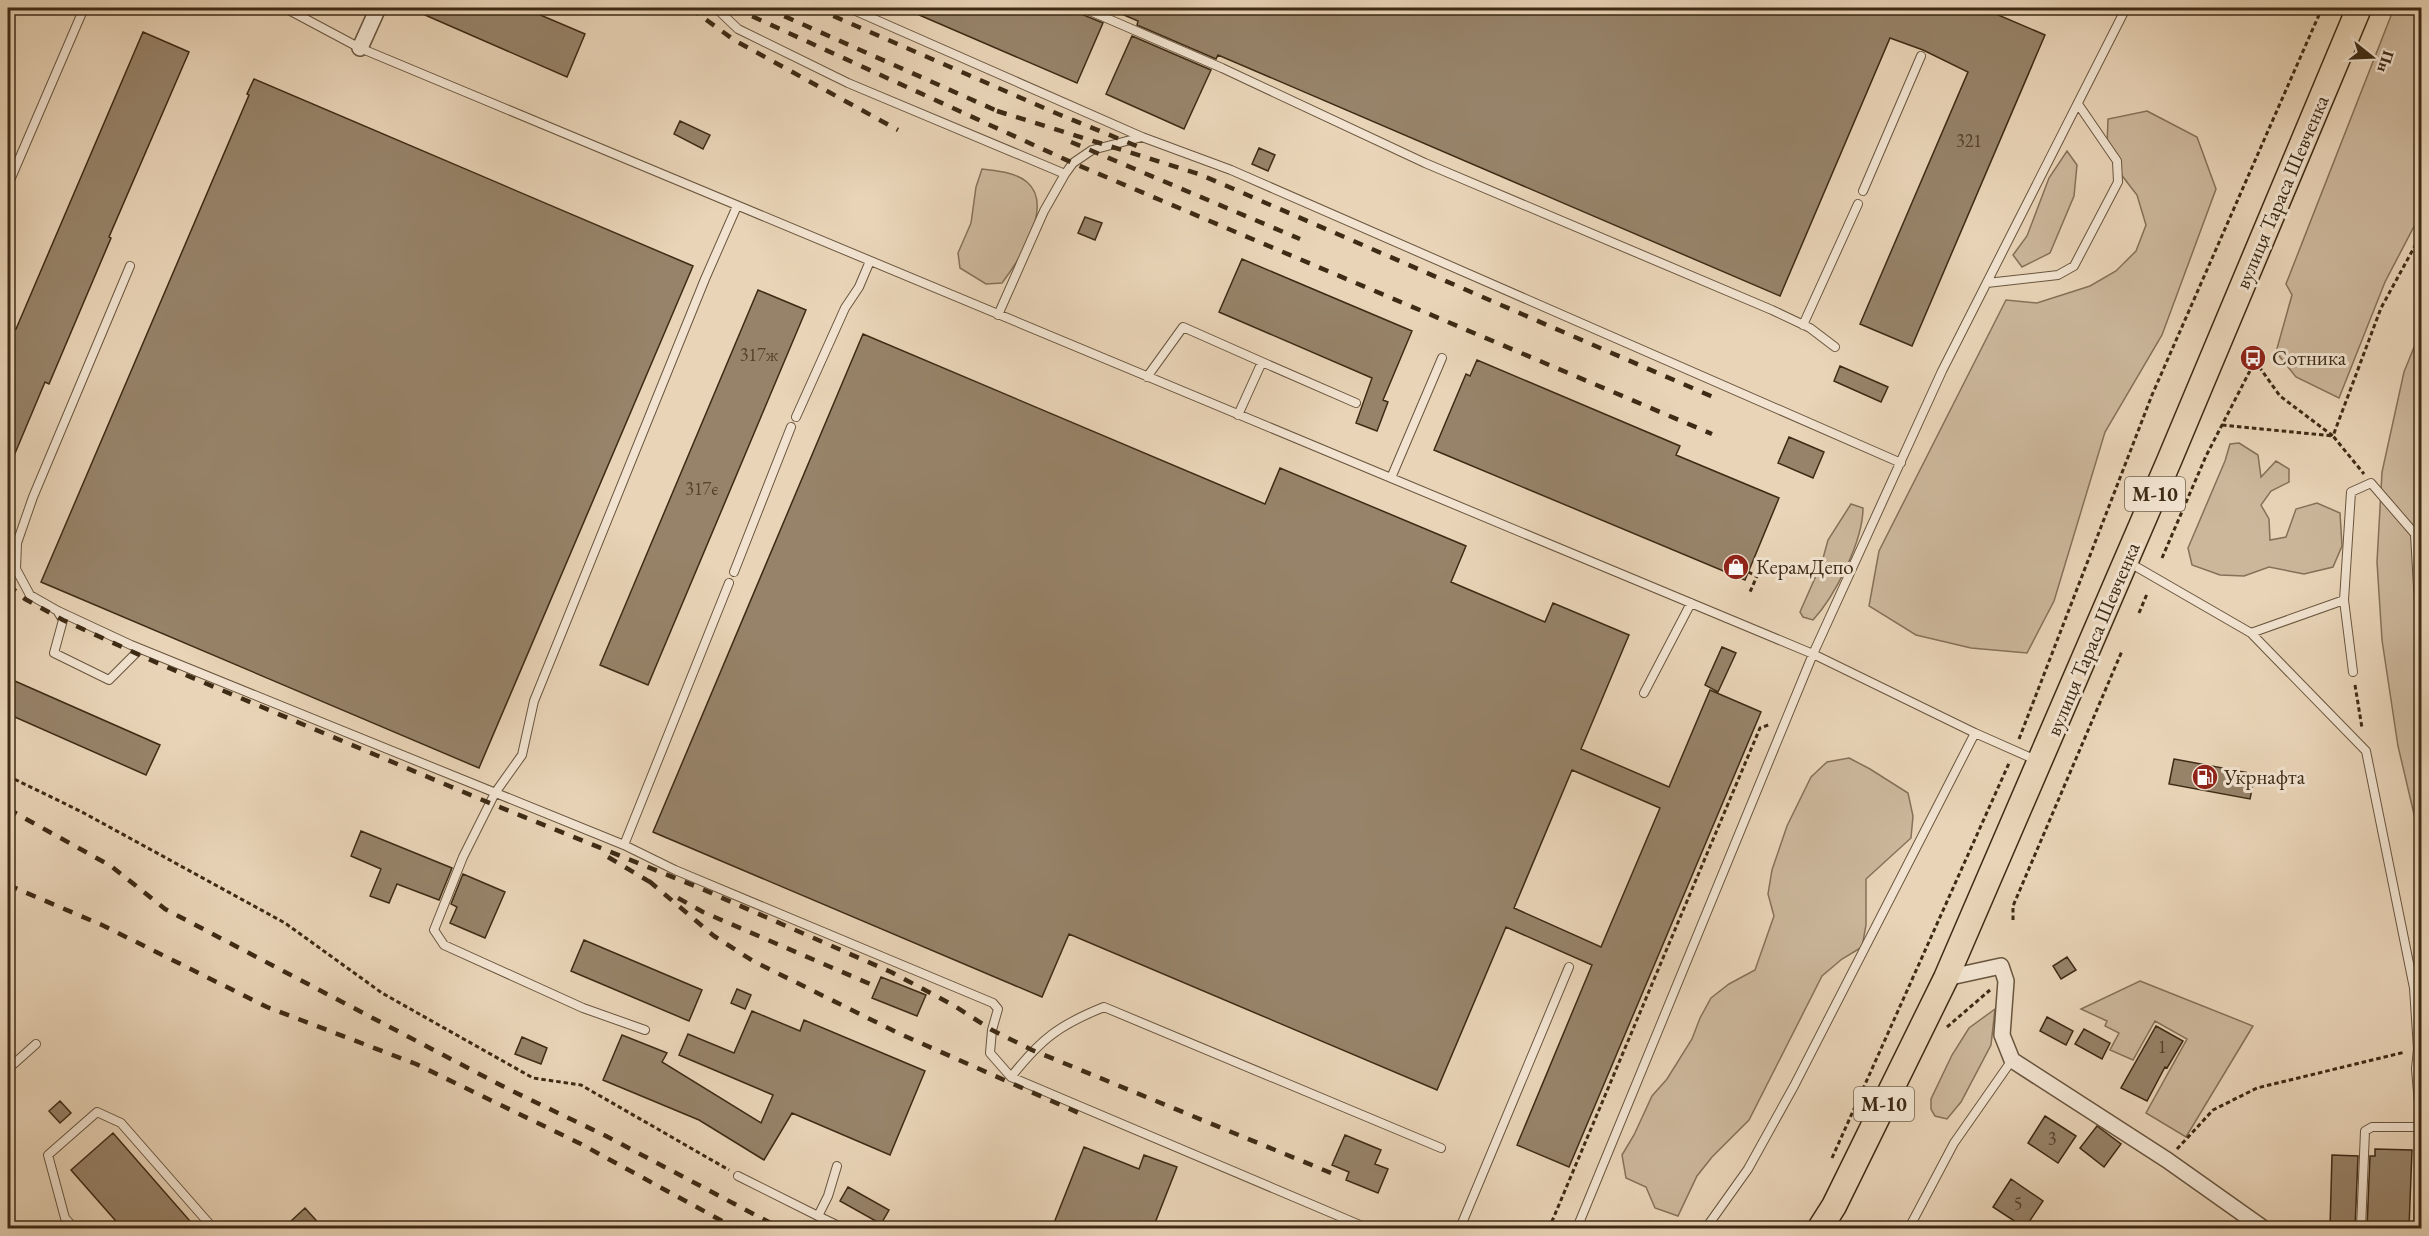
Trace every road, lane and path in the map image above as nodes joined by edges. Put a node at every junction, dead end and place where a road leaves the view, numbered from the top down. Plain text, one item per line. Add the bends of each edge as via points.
1 (84, 8) edge
2 (285, 8) edge
3 (378, 8) edge
4 (716, 8) edge
5 (849, 8) edge
6 (1083, 8) edge
7 (2126, 8) edge
8 (2322, 8) edge
9 (2359, 8) edge
10 (360, 48) junction
11 (1921, 56) dead end
12 (2078, 104) junction
13 (1142, 137) junction
14 (1065, 174) junction
15 (8, 185) edge
16 (1863, 191) dead end
17 (1858, 204) dead end
18 (737, 206) junction
19 (2421, 233) edge
20 (870, 261) junction
21 (130, 266) dead end
22 (1987, 283) junction
23 (998, 315) junction
24 (1803, 325) junction
25 (1835, 347) dead end
26 (1442, 358) dead end
27 (1262, 362) junction
28 (1148, 377) junction
29 (1356, 402) dead end
30 (1238, 415) junction
31 (796, 417) dead end
32 (2222, 425) junction
33 (791, 427) dead end
34 (2333, 436) junction
35 (1901, 463) junction
36 (1391, 478) junction
37 (2371, 483) junction
38 (2162, 558) dead end
39 (2126, 561) junction
40 (734, 572) dead end
41 (1748, 572) dead end
42 (729, 583) dead end
43 (1750, 592) dead end
44 (2146, 594) dead end
45 (2344, 600) junction
46 (1691, 603) junction
47 (58, 611) junction
48 (2139, 613) dead end
49 (2251, 633) junction
50 (140, 649) junction
51 (2122, 651) dead end
52 (1813, 654) junction
53 (2421, 657) edge
54 (2352, 672) joint
55 (1644, 693) dead end
56 (1777, 722) dead end
57 (1975, 734) junction
58 (2014, 751) junction
59 (2366, 751) junction
60 (2041, 762) junction
61 (8, 776) edge
62 (495, 793) junction
63 (624, 845) junction
64 (2013, 920) dead end
65 (1569, 967) dead end
66 (1946, 978) junction
67 (645, 1030) dead end
68 (36, 1044) dead end
69 (2418, 1048) junction
70 (2012, 1060) junction
71 (8, 1069) edge
72 (1011, 1077) junction
73 (2421, 1126) edge
74 (1441, 1149) dead end
75 (1832, 1159) dead end
76 (2167, 1160) junction
77 (837, 1166) dead end
78 (738, 1176) joint
79 (818, 1216) junction
80 (74, 1228) edge
81 (213, 1228) edge
82 (843, 1228) edge
83 (1367, 1228) edge
84 (1460, 1228) edge
85 (1552, 1228) edge
86 (1577, 1228) edge
87 (1706, 1228) edge
88 (1820, 1228) edge
89 (1909, 1228) edge
90 (2263, 1228) edge
91 (2361, 1228) edge
92 (2418, 1228) edge

1 - 15 lane
2 - 10 lane
3 - 10 street
4 - 14 lane via 738,29 848,83
5 - 13 lane
6 - 24 lane via 1425,163
7 - 12 lane
8 - 58 path via 2152,395
9 - 39 main road, вулиця Тараса Шевченка / М-10
10 - 18 lane
11 - 16 lane
12 - 22 lane
12 - 22 lane via 2117,161 2118,182 2074,267 2058,275
13 - 14 lane via 1092,150
13 - 35 lane via 1231,170
14 - 23 lane via 1044,211
17 - 24 lane
18 - 20 lane
18 - 62 lane via 534,701 522,755
19 - 34 path via 2381,308
20 - 23 lane
20 - 31 lane
21 - 47 lane via 17,543 16,569 30,595
22 - 35 lane
23 - 28 lane
24 - 25 lane
26 - 36 lane
27 - 28 lane via 1183,327
27 - 29 lane
27 - 30 lane
28 - 30 lane
30 - 36 lane
32 - 34 path
32 - 34 path via 2255,361 2280,396
32 - 38 path
33 - 40 lane
34 - 37 path
35 - 52 lane
36 - 46 lane
37 - 45 lane via 2351,492
37 - 53 lane via 2415,534
39 - 49 lane
39 - 60 main road, вулиця Тараса Шевченка / М-10
41 - 43 path via 1757,576
42 - 63 lane
44 - 48 path
45 - 49 lane
45 - 54 lane
46 - 52 lane
46 - 55 lane
47 - 50 lane
47 - 50 lane via 63,620 54,653 109,680
49 - 59 lane
50 - 62 lane
51 - 64 path via 2013,906
52 - 57 lane
52 - 86 lane
54 - 59 path
56 - 85 path via 1760,728
57 - 58 lane
57 - 87 lane via 1794,1086 1748,1169
58 - 60 lane
58 - 75 path
59 - 69 lane via 2414,988
60 - 66 main road, вулиця Тараса Шевченка / М-10
61 - 78 path via 285,923 382,993 532,1078 581,1085
62 - 63 lane
62 - 67 lane via 463,857 434,930 444,945 583,1008
63 - 72 lane via 993,1004 998,1010 990,1053
65 - 84 lane
66 - 70 street via 2001,966 2006,981 2002,1035
66 - 88 main road, вулиця Тараса Шевченка / М-10
68 - 71 lane
69 - 73 lane
69 - 76 path via 2257,1088 2213,1110
70 - 76 street
70 - 89 lane via 1954,1143
72 - 74 lane via 1035,1047 1070,1021 1104,1007
72 - 83 lane
73 - 91 lane via 2372,1127 2365,1131
73 - 92 lane
76 - 90 street
77 - 79 lane
78 - 79 lane
79 - 82 lane
80 - 81 lane via 65,1218 48,1155 97,1112 121,1123

